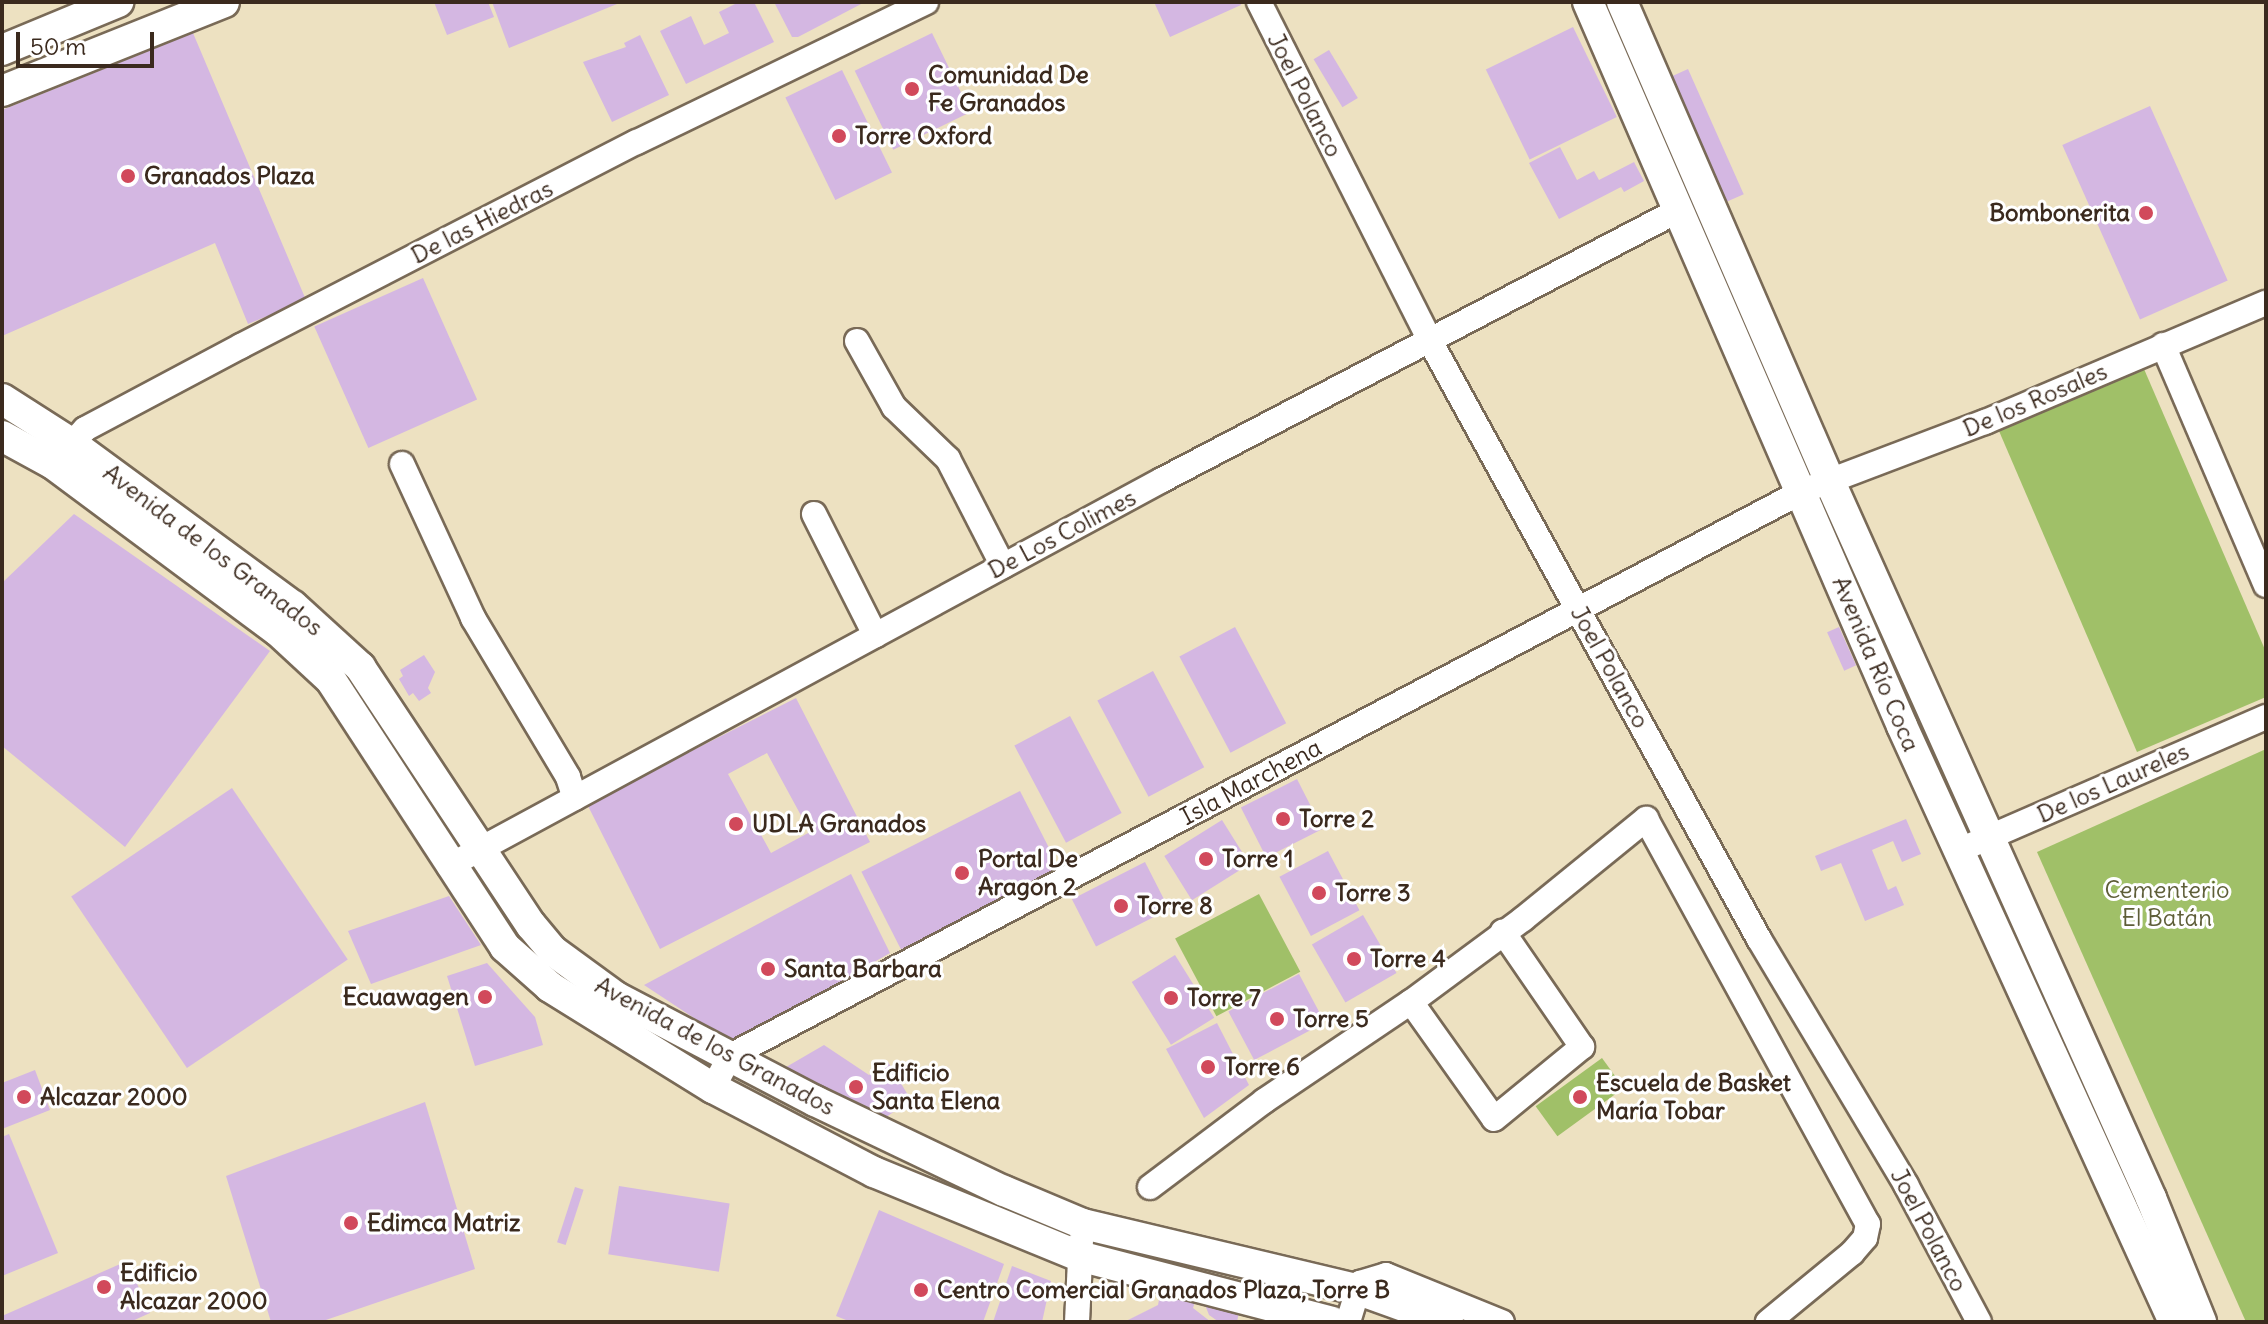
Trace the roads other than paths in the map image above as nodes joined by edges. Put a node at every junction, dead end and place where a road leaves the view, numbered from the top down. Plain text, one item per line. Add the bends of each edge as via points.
1 (118, 2) edge
2 (224, 2) edge
3 (926, 2) edge
4 (1259, 2) edge
5 (1588, 2) edge
6 (1622, 2) edge
7 (2, 50) edge
8 (2, 91) edge
9 (1679, 210) junction
10 (2266, 303) edge
11 (857, 341) dead end
12 (1430, 341) junction
13 (2163, 345) junction
14 (2, 399) edge
15 (2, 436) edge
16 (62, 453) junction
17 (402, 464) dead end
18 (1816, 486) junction
19 (814, 514) dead end
20 (1003, 566) junction
21 (2266, 585) edge
22 (1578, 609) junction
23 (875, 635) junction
24 (2266, 717) edge
25 (575, 798) junction
26 (1992, 836) junction
27 (480, 849) junction
28 (1960, 850) junction
29 (449, 866) junction
30 (1503, 932) junction
31 (1411, 1002) junction
32 (730, 1056) junction
33 (713, 1088) junction
34 (1150, 1187) dead end
35 (2151, 1198) junction
36 (1083, 1224) junction
37 (1079, 1256) junction
38 (1356, 1289) junction
39 (1077, 1322) edge
40 (1332, 1322) edge
41 (1348, 1322) edge
42 (1448, 1322) edge
43 (1502, 1322) edge
44 (1768, 1322) edge
45 (1979, 1322) edge
46 (2174, 1322) edge
47 (2201, 1322) edge
48 (2217, 1322) edge

1 - 7 main road
2 - 8 main road
3 - 16 street, De las Hiedras via 637,142 241,346 85,429
4 - 12 street, Joel Polanco
5 - 9 main road, Avenida Río Coca
6 - 18 main road, Avenida Río Coca
9 - 12 street, De Los Colimes
9 - 18 main road, Avenida Río Coca
10 - 13 street, De los Rosales
11 - 20 street via 894,407 948,459
12 - 20 street, De Los Colimes
12 - 22 street, Joel Polanco
13 - 18 street, De los Rosales via 1985,422
13 - 21 street
14 - 16 main road, Avenida de los Granados
15 - 16 main road, Avenida de los Granados
16 - 27 main road, Avenida de los Granados via 293,606 360,667
16 - 29 main road, Avenida de los Granados via 331,680
17 - 25 street via 473,618 568,777
18 - 22 street, Isla Marchena
18 - 26 main road, Avenida Río Coca
18 - 28 main road, Avenida Río Coca via 1902,726
19 - 23 street
20 - 23 street, De Los Colimes
22 - 32 street, Isla Marchena
22 - 45 street, Joel Polanco via 1759,939 1906,1185
23 - 25 street, De Los Colimes
24 - 26 street, De los Laureles
25 - 27 street, De Los Colimes
26 - 28 street, De los Laureles
26 - 35 main road, Avenida Río Coca
27 - 29 street, De Los Colimes
27 - 32 main road, Avenida de los Granados via 553,951 616,997
28 - 46 main road, Avenida Río Coca
29 - 33 main road, Avenida de los Granados via 505,947 531,973
30 - 31 street
30 - 31 street via 1582,1047 1494,1119
30 - 44 street via 1646,819 1868,1224 1865,1238 1852,1253
31 - 34 street via 1264,1101
32 - 33 street
32 - 36 main road, Avenida de los Granados
33 - 37 main road, Avenida de los Granados via 874,1172
35 - 47 main road, Avenida Río Coca
35 - 48 main road via 2172,1219
36 - 37 street
36 - 38 main road, Avenida de los Granados
37 - 39 street
37 - 40 main road, Avenida de los Granados
38 - 41 street
38 - 42 main road, Avenida de los Granados
38 - 43 street via 1375,1276 1393,1277

